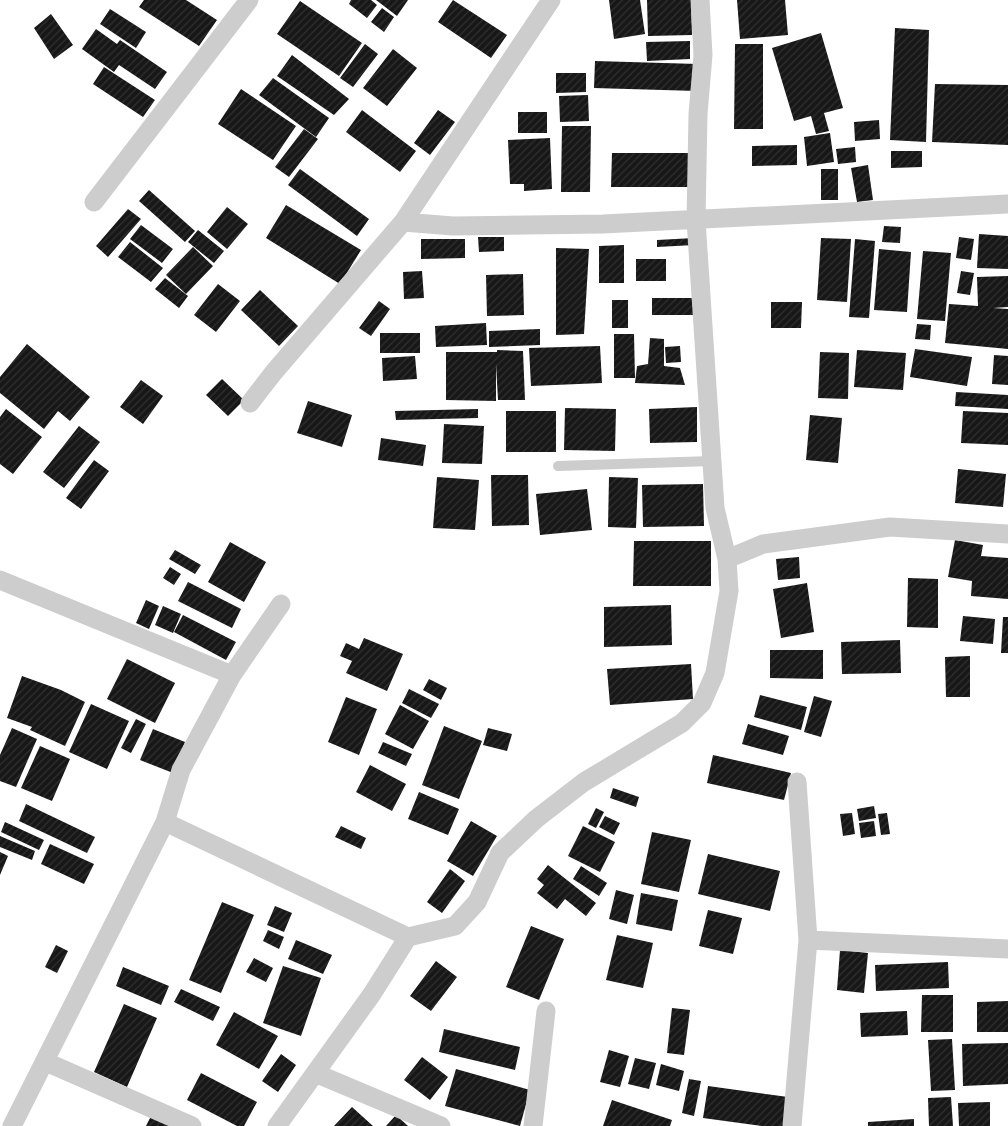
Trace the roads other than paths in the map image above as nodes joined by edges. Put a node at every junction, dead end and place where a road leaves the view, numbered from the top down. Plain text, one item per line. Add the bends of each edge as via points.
1 (249, 0) edge
2 (551, 0) edge
3 (700, 0) edge
4 (94, 202) dead end
5 (1008, 204) edge
6 (696, 220) junction
7 (403, 222) junction
8 (250, 403) dead end
9 (712, 461) junction
10 (558, 466) dead end
11 (1008, 534) edge
12 (727, 559) junction
13 (0, 580) edge
14 (281, 604) dead end
15 (232, 675) junction
16 (797, 782) dead end
17 (165, 822) junction
18 (408, 938) junction
19 (808, 940) junction
20 (1008, 949) edge
21 (546, 1011) dead end
22 (46, 1062) junction
23 (315, 1073) junction
24 (12, 1126) edge
25 (192, 1126) edge
26 (278, 1126) edge
27 (441, 1126) edge
28 (532, 1126) edge
29 (792, 1126) edge

1 - 4 street
2 - 7 street
3 - 6 street via 703,55
5 - 6 street
6 - 7 street via 508,226
6 - 9 street
7 - 8 street
9 - 10 lane
9 - 12 street via 715,508
11 - 12 street via 890,527 763,544
12 - 18 street via 729,591 722,633 715,673 702,703 682,723 584,782 536,819 500,853 477,902 455,926
13 - 15 street
14 - 15 street
15 - 17 street via 181,770
16 - 19 street
17 - 18 street
17 - 22 street
18 - 23 street
19 - 20 street
19 - 29 street
21 - 28 street
22 - 24 street
22 - 25 street
23 - 26 street
23 - 27 street

